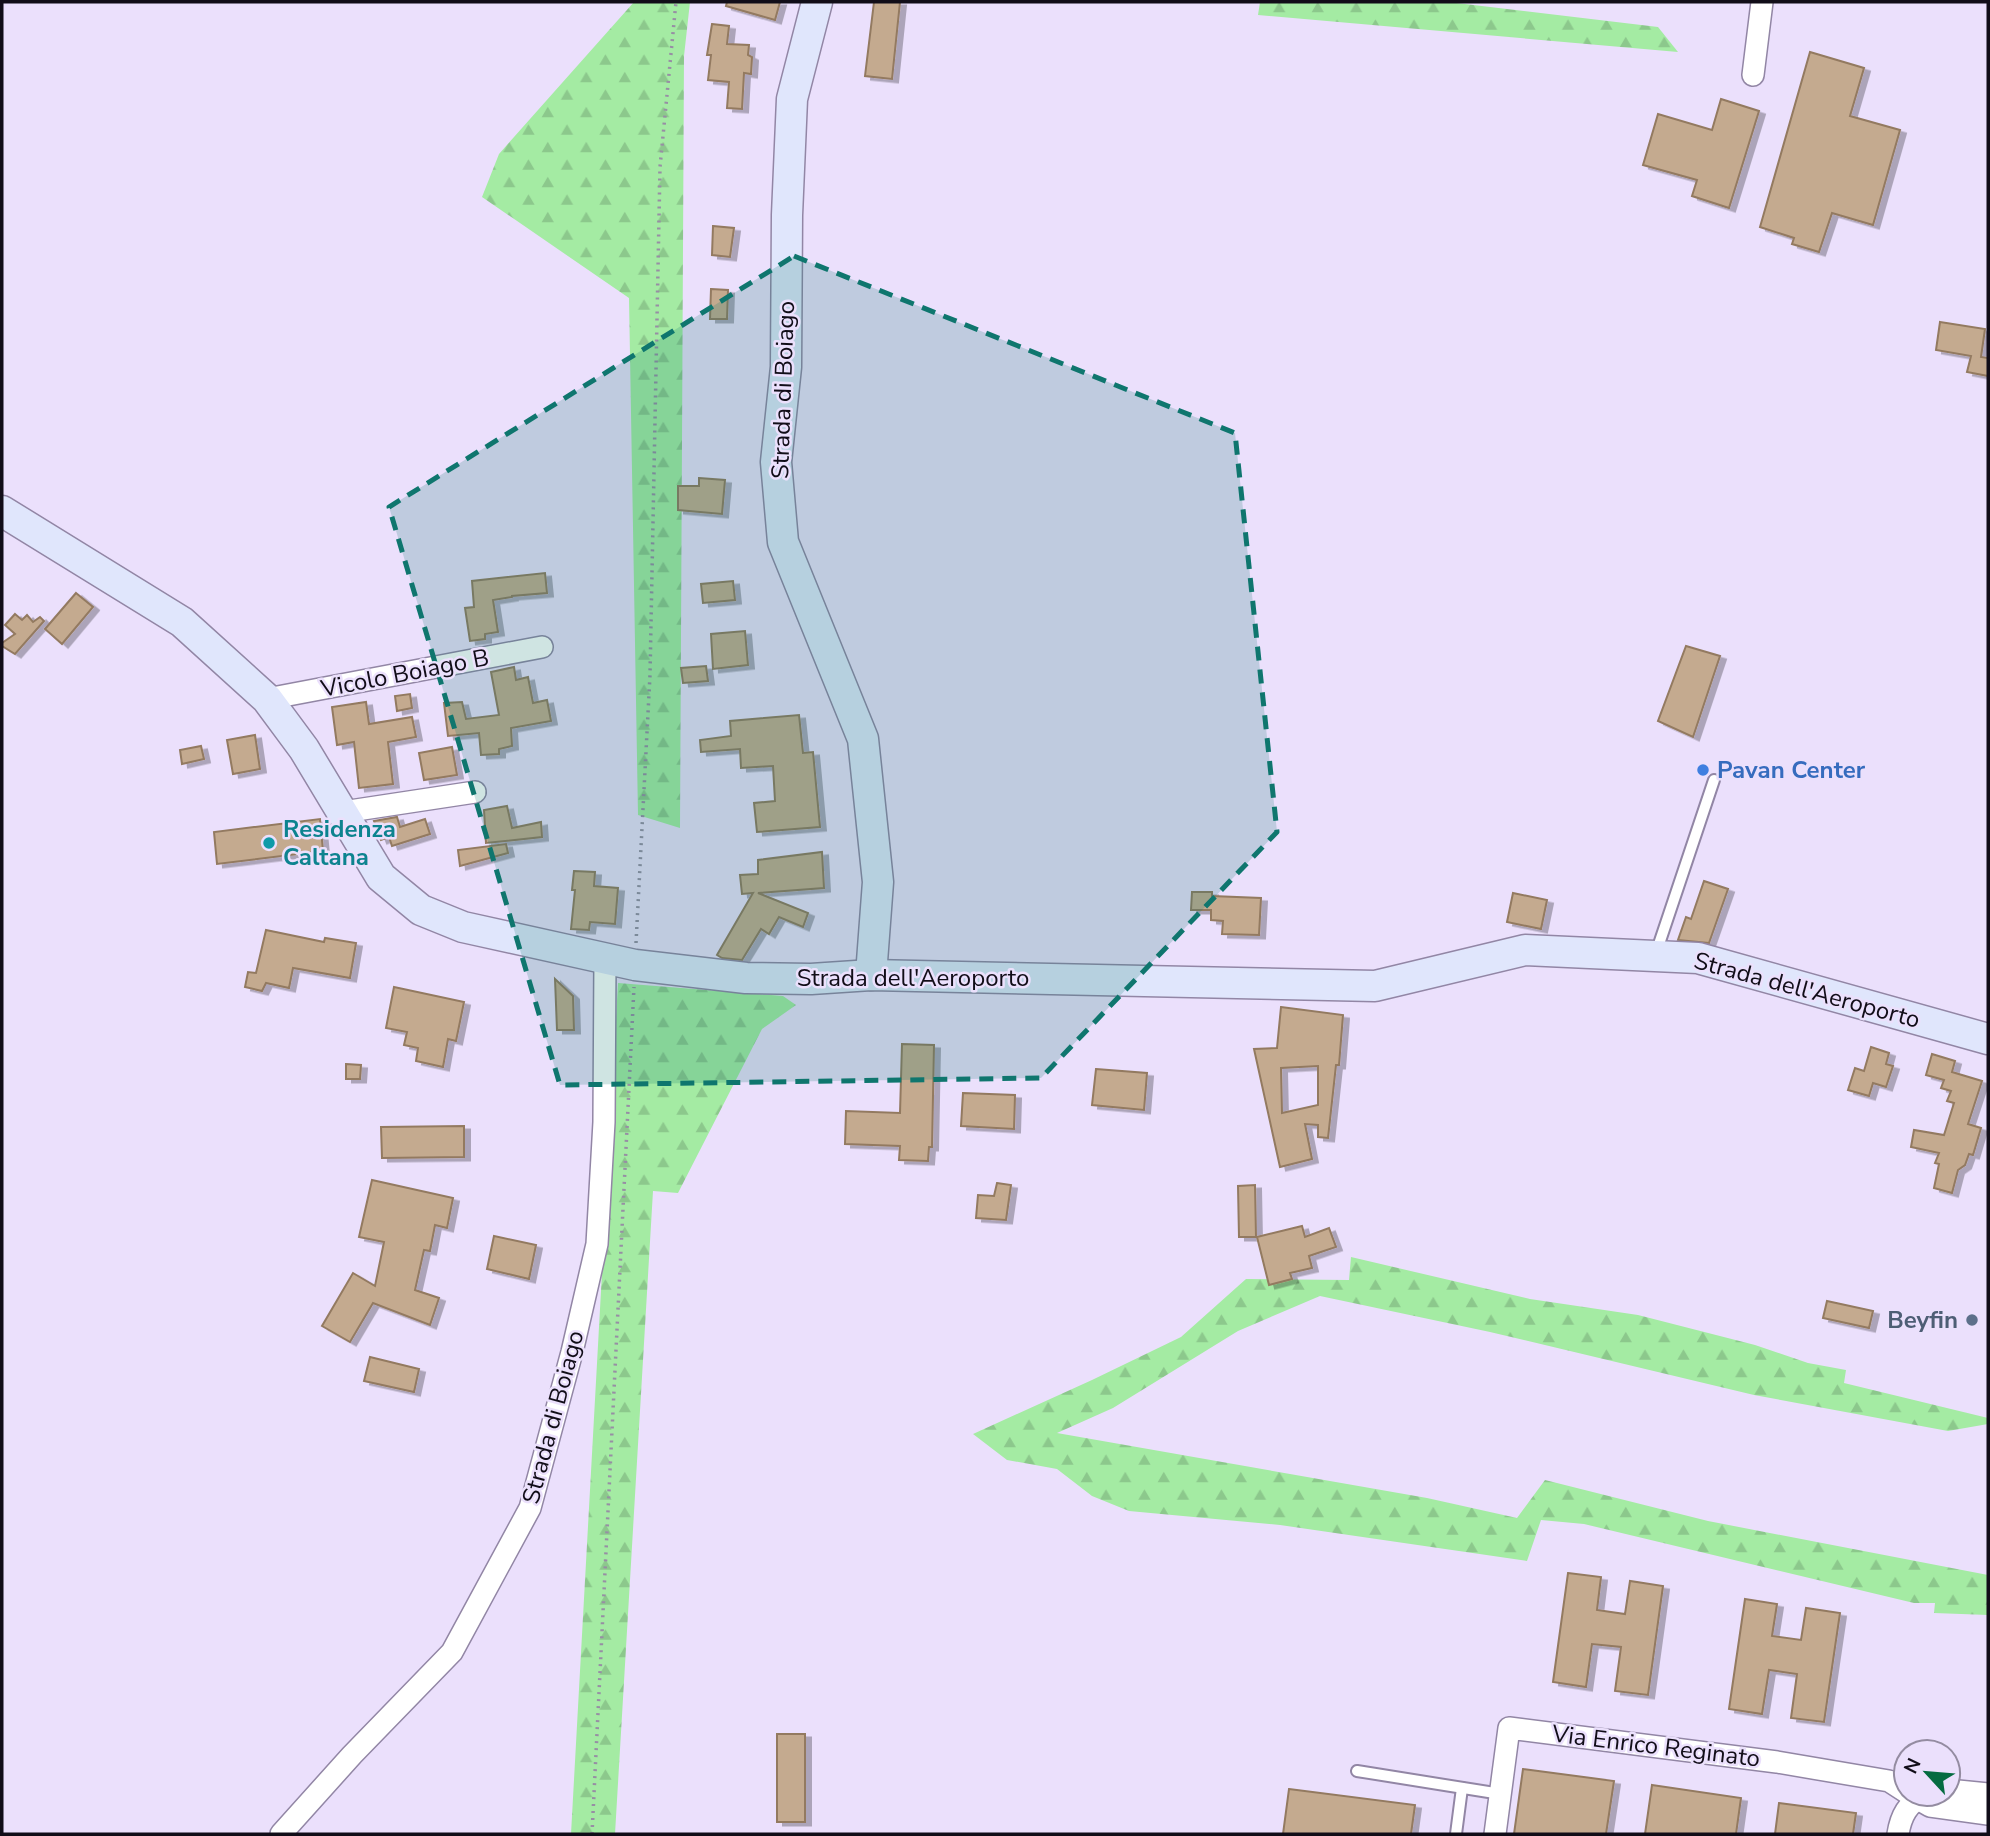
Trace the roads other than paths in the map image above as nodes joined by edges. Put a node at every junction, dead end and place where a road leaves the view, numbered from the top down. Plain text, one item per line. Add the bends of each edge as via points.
1 (817, 2) edge
2 (1762, 2) edge
3 (1753, 75) dead end
4 (2, 511) edge
5 (542, 647) dead end
6 (267, 699) junction
7 (1714, 780) dead end
8 (475, 792) dead end
9 (343, 812) junction
10 (1656, 956) junction
11 (605, 959) junction
12 (871, 975) junction
13 (1988, 1040) edge
14 (1357, 1771) dead end
15 (1892, 1783) edge
16 (1462, 1788) junction
17 (1962, 1790) edge
18 (1982, 1791) edge
19 (1501, 1794) junction
20 (1906, 1808) edge
21 (1944, 1808) edge
22 (1988, 1814) edge
23 (281, 1834) edge
24 (1456, 1834) edge
25 (1495, 1834) edge
26 (1898, 1834) edge

1 - 12 street, Strada di Boiago via 792,99 786,367 776,462 783,542 863,738 878,882
2 - 3 street
4 - 6 street, Strada dell'Aeroporto via 182,622
5 - 6 street, Vicolo Boiago B
6 - 9 street, Strada dell'Aeroporto
7 - 10 lane
8 - 9 street
9 - 11 street, Strada dell'Aeroporto via 381,877 421,909 463,927
10 - 12 street, Strada dell'Aeroporto via 1525,950 1375,986
10 - 13 street, Strada dell'Aeroporto via 1698,958
11 - 12 street, Strada dell'Aeroporto via 635,970 746,978
11 - 23 street, Strada di Boiago via 604,1122 597,1244 530,1508 452,1652
14 - 16 lane
15 - 19 street, Via Enrico Reginato via 1777,1762 1509,1728
16 - 19 lane
16 - 24 lane
17 - 18 street
19 - 25 street, Via Enrico Reginato
20 - 26 street
21 - 22 street, Via Enrico Reginato

